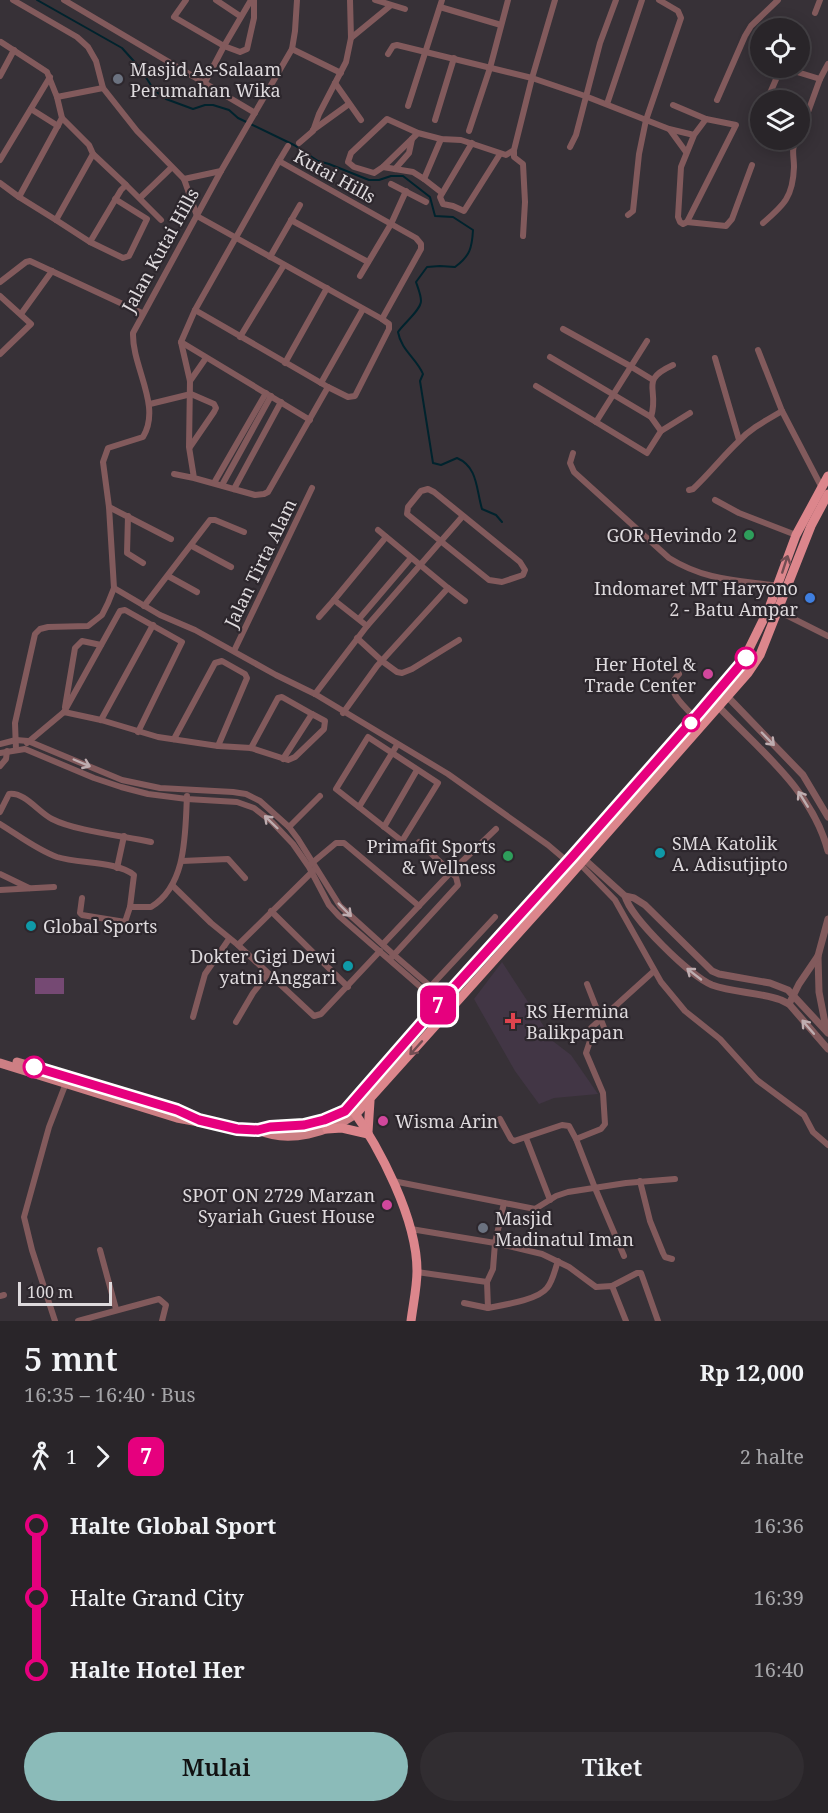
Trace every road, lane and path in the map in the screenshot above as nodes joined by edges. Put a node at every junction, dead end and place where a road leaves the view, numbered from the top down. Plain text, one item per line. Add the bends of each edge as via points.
1 (13, 0) edge
2 (64, 0) edge
3 (186, 0) edge
4 (216, 0) edge
5 (253, 0) edge
6 (297, 0) edge
7 (350, 0) edge
8 (375, 0) edge
9 (508, 0) edge
10 (555, 0) edge
11 (616, 0) edge
12 (642, 0) edge
13 (659, 0) edge
14 (778, 0) edge
15 (820, 0) edge
16 (442, 3) edge
17 (390, 6) junction
18 (405, 9) dead end
19 (815, 13) dead end
20 (240, 16) junction
21 (501, 25) junction
22 (351, 38) junction
23 (1, 42) edge
24 (224, 46) junction
25 (292, 49) junction
26 (14, 50) junction
27 (425, 51) junction
28 (388, 54) dead end
29 (454, 58) junction
30 (828, 64) edge
31 (490, 68) junction
32 (341, 73) junction
33 (0, 76) edge
34 (50, 76) junction
35 (532, 78) junction
36 (820, 79) junction
37 (335, 83) junction
38 (204, 84) junction
39 (103, 88) junction
40 (771, 90) edge
41 (585, 96) junction
42 (57, 97) junction
43 (717, 100) dead end
44 (349, 104) junction
45 (607, 104) junction
46 (673, 105) dead end
47 (408, 106) dead end
48 (810, 106) edge
49 (31, 109) junction
50 (254, 115) junction
51 (62, 118) junction
52 (706, 118) junction
53 (361, 120) dead end
54 (435, 120) dead end
55 (646, 120) junction
56 (58, 126) junction
57 (669, 129) junction
58 (313, 131) junction
59 (469, 131) dead end
60 (418, 133) junction
61 (694, 135) junction
62 (412, 138) junction
63 (441, 139) junction
64 (299, 143) dead end
65 (472, 143) junction
66 (288, 146) dead end
67 (570, 147) dead end
68 (514, 150) junction
69 (793, 150) edge
70 (686, 152) junction
71 (93, 154) junction
72 (500, 154) junction
73 (0, 160) edge
74 (279, 161) junction
75 (752, 165) dead end
76 (383, 167) junction
77 (171, 168) junction
78 (395, 169) junction
79 (221, 171) junction
80 (184, 179) junction
81 (424, 179) junction
82 (0, 183) edge
83 (126, 184) junction
84 (391, 184) dead end
85 (406, 191) junction
86 (442, 193) junction
87 (20, 197) junction
88 (141, 197) junction
89 (115, 199) junction
90 (426, 202) dead end
91 (300, 205) dead end
92 (151, 211) junction
93 (196, 216) junction
94 (628, 216) dead end
95 (147, 219) junction
96 (56, 220) junction
97 (161, 220) dead end
98 (291, 220) junction
99 (687, 222) junction
100 (763, 223) dead end
101 (390, 224) junction
102 (523, 236) dead end
103 (236, 238) junction
104 (90, 242) junction
105 (270, 257) junction
106 (368, 262) junction
107 (284, 265) junction
108 (52, 272) junction
109 (360, 276) dead end
110 (0, 282) edge
111 (327, 288) junction
112 (0, 296) edge
113 (363, 309) junction
114 (195, 310) junction
115 (142, 313) junction
116 (21, 314) junction
117 (382, 319) junction
118 (563, 329) dead end
119 (240, 337) junction
120 (647, 341) dead end
121 (181, 342) junction
122 (758, 350) dead end
123 (0, 354) edge
124 (550, 357) dead end
125 (206, 358) junction
126 (715, 358) dead end
127 (285, 363) junction
128 (673, 365) dead end
129 (630, 366) junction
130 (653, 380) junction
131 (190, 381) junction
132 (321, 383) junction
133 (536, 386) dead end
134 (328, 387) junction
135 (191, 394) junction
136 (268, 394) junction
137 (612, 395) junction
138 (281, 402) junction
139 (150, 404) junction
140 (782, 411) junction
141 (690, 413) dead end
142 (651, 417) junction
143 (310, 420) junction
144 (596, 422) junction
145 (662, 431) junction
146 (739, 440) junction
147 (189, 447) junction
148 (573, 453) dead end
149 (174, 474) dead end
150 (828, 476) edge
151 (194, 478) junction
152 (214, 483) junction
153 (222, 485) junction
154 (821, 486) junction
155 (312, 488) dead end
156 (234, 489) junction
157 (689, 490) dead end
158 (828, 494) edge
159 (715, 500) dead end
160 (109, 507) junction
161 (128, 516) junction
162 (462, 517) junction
163 (378, 530) dead end
164 (244, 532) dead end
165 (796, 535) junction
166 (386, 537) junction
167 (171, 539) dead end
168 (442, 541) junction
169 (192, 546) junction
170 (411, 558) junction
171 (143, 563) dead end
172 (419, 564) junction
173 (231, 567) dead end
174 (168, 576) junction
175 (782, 587) junction
176 (114, 588) junction
177 (448, 588) junction
178 (197, 592) dead end
179 (334, 600) junction
180 (465, 601) dead end
181 (144, 606) junction
182 (778, 611) junction
183 (319, 616) dead end
184 (359, 619) junction
185 (153, 625) junction
186 (367, 626) junction
187 (828, 636) edge
188 (357, 638) junction
189 (459, 640) dead end
190 (101, 645) junction
191 (234, 651) junction
192 (382, 660) junction
193 (679, 674) dead end
194 (724, 693) junction
195 (315, 694) junction
196 (715, 703) junction
197 (64, 712) junction
198 (343, 713) junction
199 (312, 714) junction
200 (695, 718) junction
201 (101, 720) junction
202 (752, 722) junction
203 (744, 731) junction
204 (138, 732) junction
205 (174, 739) junction
206 (16, 740) junction
207 (28, 741) junction
208 (0, 744) edge
209 (398, 745) junction
210 (218, 746) junction
211 (251, 748) junction
212 (16, 750) junction
213 (25, 750) junction
214 (3, 752) edge
215 (392, 754) junction
216 (283, 759) junction
217 (794, 765) junction
218 (0, 766) edge
219 (417, 770) junction
220 (785, 775) junction
221 (187, 790) junction
222 (320, 796) dead end
223 (187, 800) junction
224 (260, 801) junction
225 (359, 807) junction
226 (254, 808) junction
227 (0, 812) edge
228 (828, 817) edge
229 (0, 824) edge
230 (289, 827) junction
231 (384, 827) junction
232 (496, 829) dead end
233 (124, 837) junction
234 (151, 842) dead end
235 (419, 842) dead end
236 (828, 851) edge
237 (182, 861) junction
238 (582, 861) junction
239 (568, 862) junction
240 (313, 867) junction
241 (117, 868) junction
242 (451, 872) junction
243 (0, 874) edge
244 (245, 878) dead end
245 (173, 886) junction
246 (54, 887) dead end
247 (31, 889) junction
248 (0, 890) edge
249 (625, 896) junction
250 (82, 898) dead end
251 (419, 906) junction
252 (130, 907) junction
253 (271, 911) junction
254 (495, 917) dead end
255 (828, 919) edge
256 (230, 939) junction
257 (238, 945) junction
258 (383, 950) junction
259 (818, 956) junction
260 (391, 958) junction
261 (654, 970) junction
262 (268, 974) junction
263 (719, 974) junction
264 (587, 984) dead end
265 (432, 985) junction
266 (715, 986) junction
267 (348, 987) junction
268 (819, 988) junction
269 (828, 988) edge
270 (427, 992) junction
271 (794, 994) junction
272 (442, 1000) junction
273 (789, 1004) junction
274 (193, 1017) dead end
275 (600, 1019) junction
276 (236, 1022) dead end
277 (605, 1030) dead end
278 (828, 1033) edge
279 (828, 1049) edge
280 (0, 1057) edge
281 (0, 1063) edge
282 (73, 1083) junction
283 (370, 1099) junction
284 (353, 1110) junction
285 (500, 1119) dead end
286 (327, 1129) junction
287 (258, 1130) junction
288 (368, 1134) junction
289 (526, 1138) junction
290 (576, 1139) junction
291 (828, 1145) edge
292 (675, 1179) dead end
293 (392, 1181) junction
294 (640, 1181) junction
295 (595, 1188) junction
296 (550, 1200) junction
297 (504, 1203) junction
298 (411, 1229) junction
299 (495, 1243) junction
300 (100, 1250) dead end
301 (624, 1256) dead end
302 (672, 1259) dead end
303 (558, 1261) junction
304 (417, 1272) junction
305 (487, 1282) junction
306 (612, 1286) junction
307 (464, 1303) dead end
308 (488, 1308) junction
309 (116, 1310) junction
310 (55, 1321) edge
311 (78, 1321) edge
312 (162, 1321) edge
313 (411, 1321) edge
314 (626, 1321) edge
315 (658, 1321) edge

1 - 39 street via 88,47
2 - 38 street
3 - 24 street via 174,17
4 - 20 street
5 - 20 street
5 - 24 street via 254,18 247,49 240,52
6 - 25 street
7 - 22 street
8 - 17 street
9 - 21 street
10 - 35 street
11 - 41 street
12 - 45 street
13 - 55 street via 678,11 681,18
14 - 43 street via 751,26
15 - 19 street
16 - 21 street
16 - 27 street
17 - 18 street
17 - 22 street
20 - 24 street
21 - 31 street
22 - 32 street
23 - 26 street
24 - 38 street
25 - 32 street
25 - 50 street
26 - 33 street
26 - 34 street
27 - 28 street via 397,45
27 - 29 street
27 - 47 street
29 - 31 street
29 - 54 street
30 - 36 street
31 - 35 street
31 - 59 street
32 - 37 street
34 - 42 street
34 - 49 street
35 - 41 street
35 - 68 street
36 - 40 street via 784,68
36 - 48 street
37 - 44 street
37 - 58 street
38 - 50 street
39 - 42 street
39 - 77 street
41 - 45 street
41 - 67 street
42 - 51 street
44 - 53 street
44 - 58 street
45 - 55 street
46 - 52 street
49 - 56 street
49 - 73 street
50 - 79 street, Jalan Kutai Hills
51 - 56 street
51 - 71 street
52 - 61 street
52 - 99 street via 736,125
55 - 57 street
55 - 94 street via 633,211
56 - 87 street
57 - 61 street
57 - 70 street
58 - 64 street
60 - 62 street
60 - 63 street
60 - 76 street via 387,119 348,160 369,173
61 - 70 street
62 - 76 street
62 - 78 street via 409,153
63 - 65 street
63 - 81 street
65 - 72 street
65 - 86 street
66 - 74 street
68 - 72 street via 508,155
68 - 102 street via 514,157 523,164
69 - 100 street via 788,199
70 - 99 street via 681,167 678,217 681,223
71 - 83 street
71 - 96 street
72 - 86 street via 464,211 441,203
74 - 101 street, Kutai Hills
74 - 103 street, Kutai Hills
75 - 99 street via 726,226
76 - 78 street
77 - 80 street
77 - 88 street
78 - 81 street via 413,172
79 - 80 street
79 - 93 street, Jalan Kutai Hills
80 - 93 street
81 - 86 street
82 - 87 street
83 - 88 street
83 - 89 street
84 - 85 street
85 - 90 street
85 - 101 street, Kutai Hills
87 - 96 street
88 - 92 street
89 - 95 street
89 - 104 street
91 - 98 street
92 - 95 street
92 - 97 street
93 - 103 street
93 - 115 street, Jalan Kutai Hills
95 - 104 street via 126,258
96 - 104 street
98 - 105 street
98 - 106 street
101 - 106 street, Kutai Hills
101 - 117 street, Kutai Hills via 417,238 421,249
103 - 105 street
103 - 114 street, Kutai Hills
105 - 107 street
106 - 109 street, Kutai Hills
107 - 111 street
107 - 119 street
108 - 110 street via 27,261
108 - 115 street
108 - 116 street
111 - 113 street
111 - 127 street
112 - 116 street
113 - 117 street
113 - 132 street
114 - 119 street, Kutai Hills
114 - 121 street, Kutai Hills
115 - 139 street, Jalan Kutai Hills via 133,341
116 - 123 street via 30,325
117 - 134 street, Kutai Hills via 389,324 388,331 355,396 348,398
118 - 129 street
119 - 127 street, Kutai Hills
120 - 129 street
121 - 125 street
121 - 131 street
122 - 140 street
124 - 137 street
125 - 131 street
125 - 136 street
126 - 146 street
127 - 132 street, Kutai Hills
128 - 130 street via 657,373
129 - 130 street
129 - 137 street
130 - 142 street
131 - 135 street
132 - 134 street, Kutai Hills
133 - 144 street
134 - 143 street
135 - 139 street
135 - 147 street
135 - 147 street via 216,408
136 - 138 street
136 - 152 street
136 - 153 street
137 - 142 street
137 - 144 street
138 - 143 street
138 - 156 street
139 - 160 street, Jalan Kutai Hills via 143,436 108,448 105,454
140 - 146 street
140 - 154 street
141 - 145 street
142 - 145 street
143 - 156 street via 268,492 255,495
144 - 145 street via 647,453
146 - 157 street
147 - 151 street
148 - 175 street via 570,463 574,472 648,541 686,569
149 - 151 street
150 - 154 highway
151 - 152 street
152 - 153 street
153 - 156 street
154 - 165 highway
155 - 191 street, Jalan Tirta Alam
158 - 175 highway
159 - 165 street
160 - 161 street
160 - 176 street, Jalan Kutai Hills
161 - 167 street
161 - 171 street via 127,553
162 - 168 street
162 - 168 street via 429,489 421,491 407,514
162 - 168 street via 520,562 525,573 507,581 489,580
163 - 166 street
164 - 169 street via 212,520
175 -> 165 highway
166 - 170 street
166 - 179 street
168 - 172 street
169 - 173 street
169 - 174 street
170 - 172 street
170 - 184 street
172 - 177 street
172 - 186 street
174 - 178 street
174 - 181 street
175 - 182 highway
175 - 194 highway
176 - 181 street
176 - 206 street, Jalan Kutai Hills via 102,615 88,626 48,627 34,634 15,723
177 - 180 street
177 - 192 street
179 - 183 street
179 - 184 street
181 - 191 street
182 - 187 street
182 - 194 highway via 760,655 748,673
184 - 186 street
185 - 190 street via 121,609
185 - 201 street
185 - 204 street via 182,642
186 - 188 street
188 - 192 street
188 - 195 street
189 - 192 street via 407,672 397,672
190 - 197 street
190 - 197 street via 82,641 75,648
191 - 195 street
192 - 198 street
193 - 200 street via 671,687
194 - 196 highway
194 - 202 street
195 - 198 street
196 - 200 highway
196 - 203 street
196 - 238 highway
197 - 201 street
197 - 207 street
198 - 209 street
199 - 211 street via 278,698
199 - 216 street
199 - 216 street via 325,721 324,729 296,757
200 - 239 highway
201 - 204 street
202 - 203 street
202 -> 217 street
203 - 220 street
204 - 205 street
205 - 210 street
205 - 210 street via 215,663 222,661 248,678
206 - 207 street
206 - 208 street
206 - 212 street
207 - 213 street
207 -> 221 street via 122,780
209 - 215 street
209 - 239 street via 478,794
210 - 211 street
211 - 216 street
212 - 213 street
212 - 214 street
213 - 223 street via 121,788
214 - 218 street via 6,759
215 - 219 street
215 - 225 street
215 - 225 street via 368,737 336,789
217 - 220 street
217 - 228 street
219 - 231 street
219 - 231 street via 438,783 402,841
236 -> 220 street via 818,825
221 - 223 street
221 - 224 street via 233,792
222 - 230 street
223 - 226 street via 228,801
223 - 237 street
224 - 226 street
224 - 230 street
225 - 231 street
240 -> 226 street
227 - 233 street via 13,793 65,825
229 - 241 street via 54,856
230 - 240 street
232 - 242 street
233 - 234 street
233 - 241 street
235 - 242 street
237 - 244 street via 228,859
237 - 245 street
238 - 249 street
238 - 261 street via 615,900
238 -> 283 highway
239 - 272 highway
240 - 251 street via 336,843 344,843
240 - 253 street
240 - 258 street via 340,906
241 - 252 street via 134,874
242 - 251 street
242 - 260 street via 458,880 457,887
243 - 247 street
245 - 252 street via 151,907
245 - 256 street
246 - 247 street
247 - 248 street
249 - 263 street via 645,905 707,967
266 -> 249 street via 667,949 632,910
250 - 252 street via 80,913 84,916 125,922
251 - 258 street
253 - 257 street
253 - 267 street
254 - 265 street
255 - 259 street
256 - 257 street
256 - 274 street via 205,974
257 - 262 street
258 - 260 street
258 - 267 street
259 - 268 street
259 - 271 street
260 - 265 street
260 - 270 street
261 - 275 street
261 - 291 street via 685,1011 720,1039 757,1080 804,1115 813,1132
262 - 267 street via 314,1016 321,1014
262 - 276 street
263 - 266 street
263 - 271 street via 770,983
264 - 275 street
265 - 270 street
265 - 272 street
266 - 273 street via 771,996
268 - 269 street
268 - 278 street
270 - 272 street
271 - 273 street
271 - 278 street
272 - 284 highway
279 -> 273 street
275 - 277 street
275 - 290 street via 591,1028 586,1051 603,1093 605,1124
280 - 282 main road
281 - 282 main road
282 - 287 main road via 177,1118
282 - 310 street via 49,1128 24,1217
283 - 284 highway
283 - 288 highway
284 - 286 main road
284 - 287 main road via 304,1125
284 - 288 highway
285 - 289 street via 513,1141
286 - 287 main road via 282,1136
286 - 288 highway
288 - 293 highway
289 - 290 street via 566,1125
289 - 296 street
290 - 295 street
292 - 294 street
293 - 297 street
293 - 298 highway
294 - 295 street
294 - 302 street via 663,1254
295 - 296 street
295 - 301 street
296 - 297 street via 535,1209
297 - 299 street
298 - 299 street
298 - 304 highway
299 - 303 street
299 - 305 street via 493,1269
300 - 309 street
303 - 306 street via 596,1287
303 - 308 street via 543,1292
304 - 305 street
304 - 313 highway
305 - 308 street
306 - 314 street
306 - 315 street via 641,1273
307 - 308 street
309 - 311 street
309 - 312 street via 159,1299 166,1305

